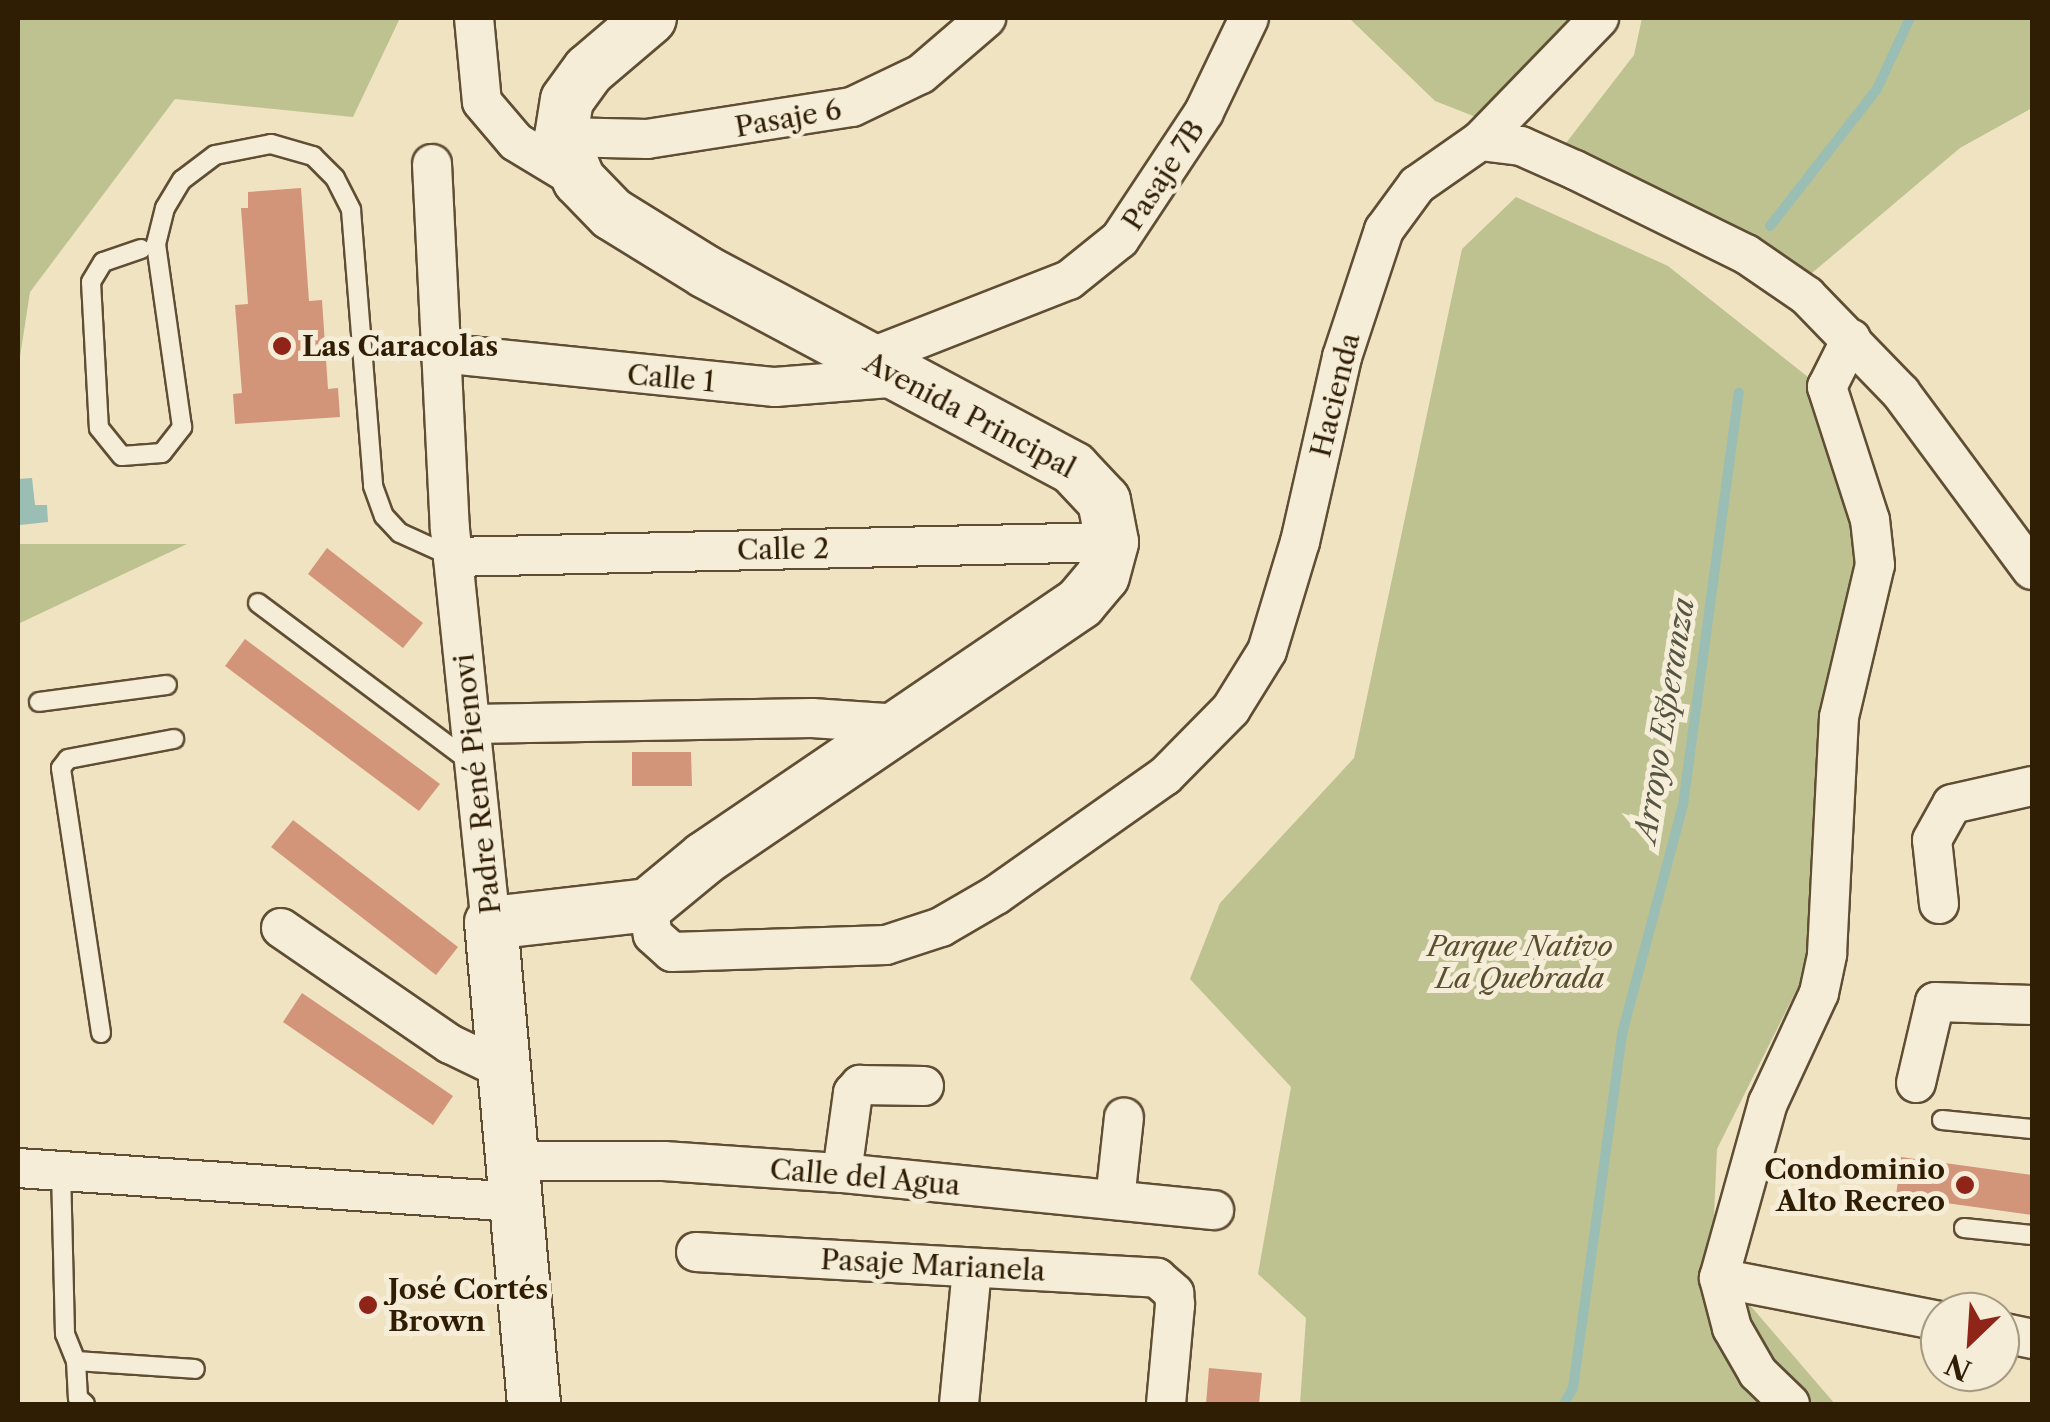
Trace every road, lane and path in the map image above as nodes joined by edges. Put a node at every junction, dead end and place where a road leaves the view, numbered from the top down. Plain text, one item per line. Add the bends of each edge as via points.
1 (474, 18) edge
2 (650, 18) edge
3 (986, 18) edge
4 (1249, 18) edge
5 (1599, 18) edge
6 (1480, 142) junction
7 (570, 158) junction
8 (432, 164) dead end
9 (142, 249) dead end
10 (1852, 339) junction
11 (440, 353) junction
12 (884, 368) junction
13 (1112, 542) junction
14 (454, 557) junction
15 (2032, 570) edge
16 (258, 603) dead end
17 (167, 685) dead end
18 (39, 702) dead end
19 (472, 724) junction
20 (900, 724) junction
21 (174, 739) dead end
22 (475, 765) junction
23 (2032, 786) edge
24 (1939, 904) dead end
25 (648, 905) junction
26 (490, 923) junction
27 (281, 928) dead end
28 (2032, 1005) edge
29 (102, 1033) dead end
30 (502, 1070) junction
31 (1916, 1083) dead end
32 (924, 1086) dead end
33 (1124, 1117) dead end
34 (1942, 1120) dead end
35 (2032, 1129) edge
36 (18, 1168) edge
37 (62, 1170) junction
38 (842, 1173) junction
39 (516, 1182) junction
40 (1115, 1200) junction
41 (1214, 1210) dead end
42 (1964, 1228) dead end
43 (2032, 1235) edge
44 (696, 1252) dead end
45 (972, 1270) junction
46 (1719, 1278) junction
47 (1920, 1317) edge
48 (76, 1361) junction
49 (195, 1369) dead end
50 (86, 1404) edge
51 (534, 1404) edge
52 (960, 1404) edge
53 (1166, 1404) edge
54 (1790, 1404) edge

1 - 7 street via 482,102 516,142
2 - 7 street via 576,84
3 - 7 street, Pasaje 6 via 921,74 852,107
4 - 12 street, Pasaje 7B via 1204,112 1120,239 1069,280
5 - 6 street, Hacienda
6 - 10 street via 1521,146 1746,254 1807,296
6 - 25 street, Hacienda via 1417,185 1384,230 1342,357 1300,542 1267,651 1231,710 1165,776 996,895 940,927 886,945 672,952 652,936
7 - 12 street, Avenida Principal via 612,214
8 - 11 street, Padre René Pienovi
9 - 14 lane via 102,262 91,282 99,428 122,456 162,453 182,427 156,244 165,208 182,180 215,156 272,144 313,156 351,210 372,486 384,516 400,533
10 - 15 street
10 - 46 street via 1827,387 1870,520 1875,565 1839,717 1828,954 1819,993 1768,1103
11 - 12 street, Calle 1 via 775,388
11 - 14 street, Padre René Pienovi
12 - 13 street, Avenida Principal via 1086,477 1104,500
13 - 14 street, Calle 2
13 - 20 street via 1103,576 1080,603
14 - 19 street, Padre René Pienovi
16 - 22 lane
17 - 18 lane
19 - 20 street via 812,718
19 - 22 street, Padre René Pienovi
20 - 25 street
21 - 29 lane via 68,759 61,768
22 - 26 street, Padre René Pienovi
23 - 24 street via 1952,804 1932,840
25 - 26 street
26 - 30 street, Padre René Pienovi
27 - 30 street via 450,1044
28 - 31 street via 1934,1002
30 - 39 street, Padre René Pienovi
32 - 38 street via 860,1086 853,1093
33 - 40 street
34 - 35 lane
36 - 37 street, Calle del Agua
37 - 39 street, Calle del Agua
37 - 48 lane via 66,1334
38 - 39 street, Calle del Agua via 664,1161
38 - 40 street, Calle del Agua
39 - 51 street, Padre René Pienovi
40 - 41 street, Calle del Agua
42 - 43 lane
44 - 45 street, Pasaje Marianela
45 - 52 street
45 - 53 street, Pasaje Marianela via 1146,1276 1167,1284 1174,1305
46 - 47 street
46 - 54 street via 1732,1328 1758,1372
48 - 49 lane
48 - 50 lane via 78,1398

